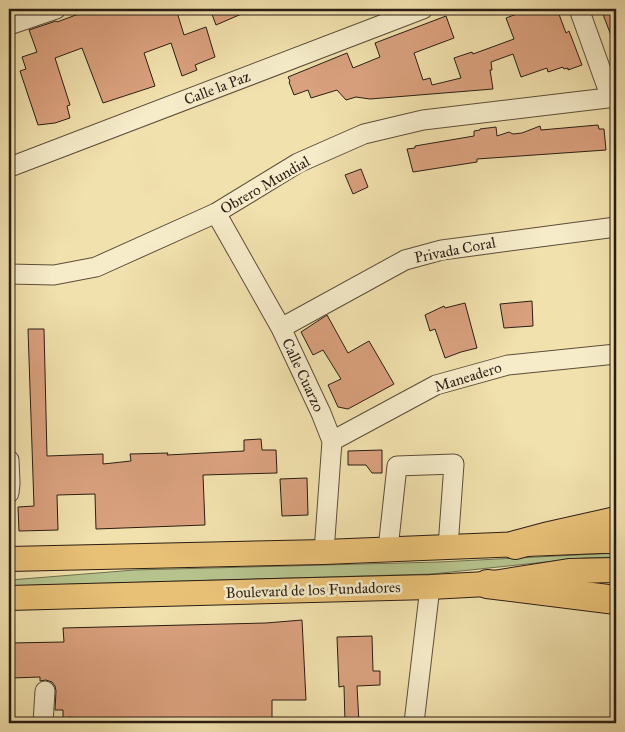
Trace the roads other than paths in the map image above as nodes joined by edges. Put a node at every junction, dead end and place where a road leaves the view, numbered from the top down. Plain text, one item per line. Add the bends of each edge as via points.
1 (56, 9) edge
2 (423, 9) edge
3 (579, 9) edge
4 (9, 25) edge
5 (614, 97) edge
6 (9, 168) edge
7 (216, 213) junction
8 (616, 227) edge
9 (9, 274) edge
10 (280, 328) junction
11 (616, 354) edge
12 (332, 441) junction
13 (9, 460) edge
14 (9, 493) edge
15 (616, 521) edge
16 (616, 541) edge
17 (515, 545) junction
18 (448, 547) junction
19 (388, 550) junction
20 (324, 552) junction
21 (9, 559) edge
22 (616, 570) edge
23 (488, 584) junction
24 (430, 587) junction
25 (9, 598) edge
26 (616, 600) edge
27 (45, 691) dead end
28 (43, 723) edge
29 (414, 723) edge

1 - 4 street
2 - 6 street, Calle la Paz
3 - 5 street
5 - 7 street, Obrero Mundial via 423,120 364,134 298,163
7 - 9 street, Obrero Mundial via 96,267 54,275
7 - 10 street, Calle Cuarzo
8 - 10 street, Privada Coral via 450,248 406,260
10 - 12 street, Calle Cuarzo
11 - 12 street, Maneadero via 508,365 436,385
12 - 20 street, Calle Cuarzo
13 - 14 street
15 - 17 highway
16 - 17 main road
17 - 18 main road
18 - 19 main road
18 - 19 street via 454,464 397,466
19 - 20 main road
20 - 21 main road
22 - 23 main road, Boulevard de los Fundadores via 569,571
23 - 24 main road, Boulevard de los Fundadores
23 - 26 highway
24 - 25 main road, Boulevard de los Fundadores
24 - 29 street
27 - 28 street

